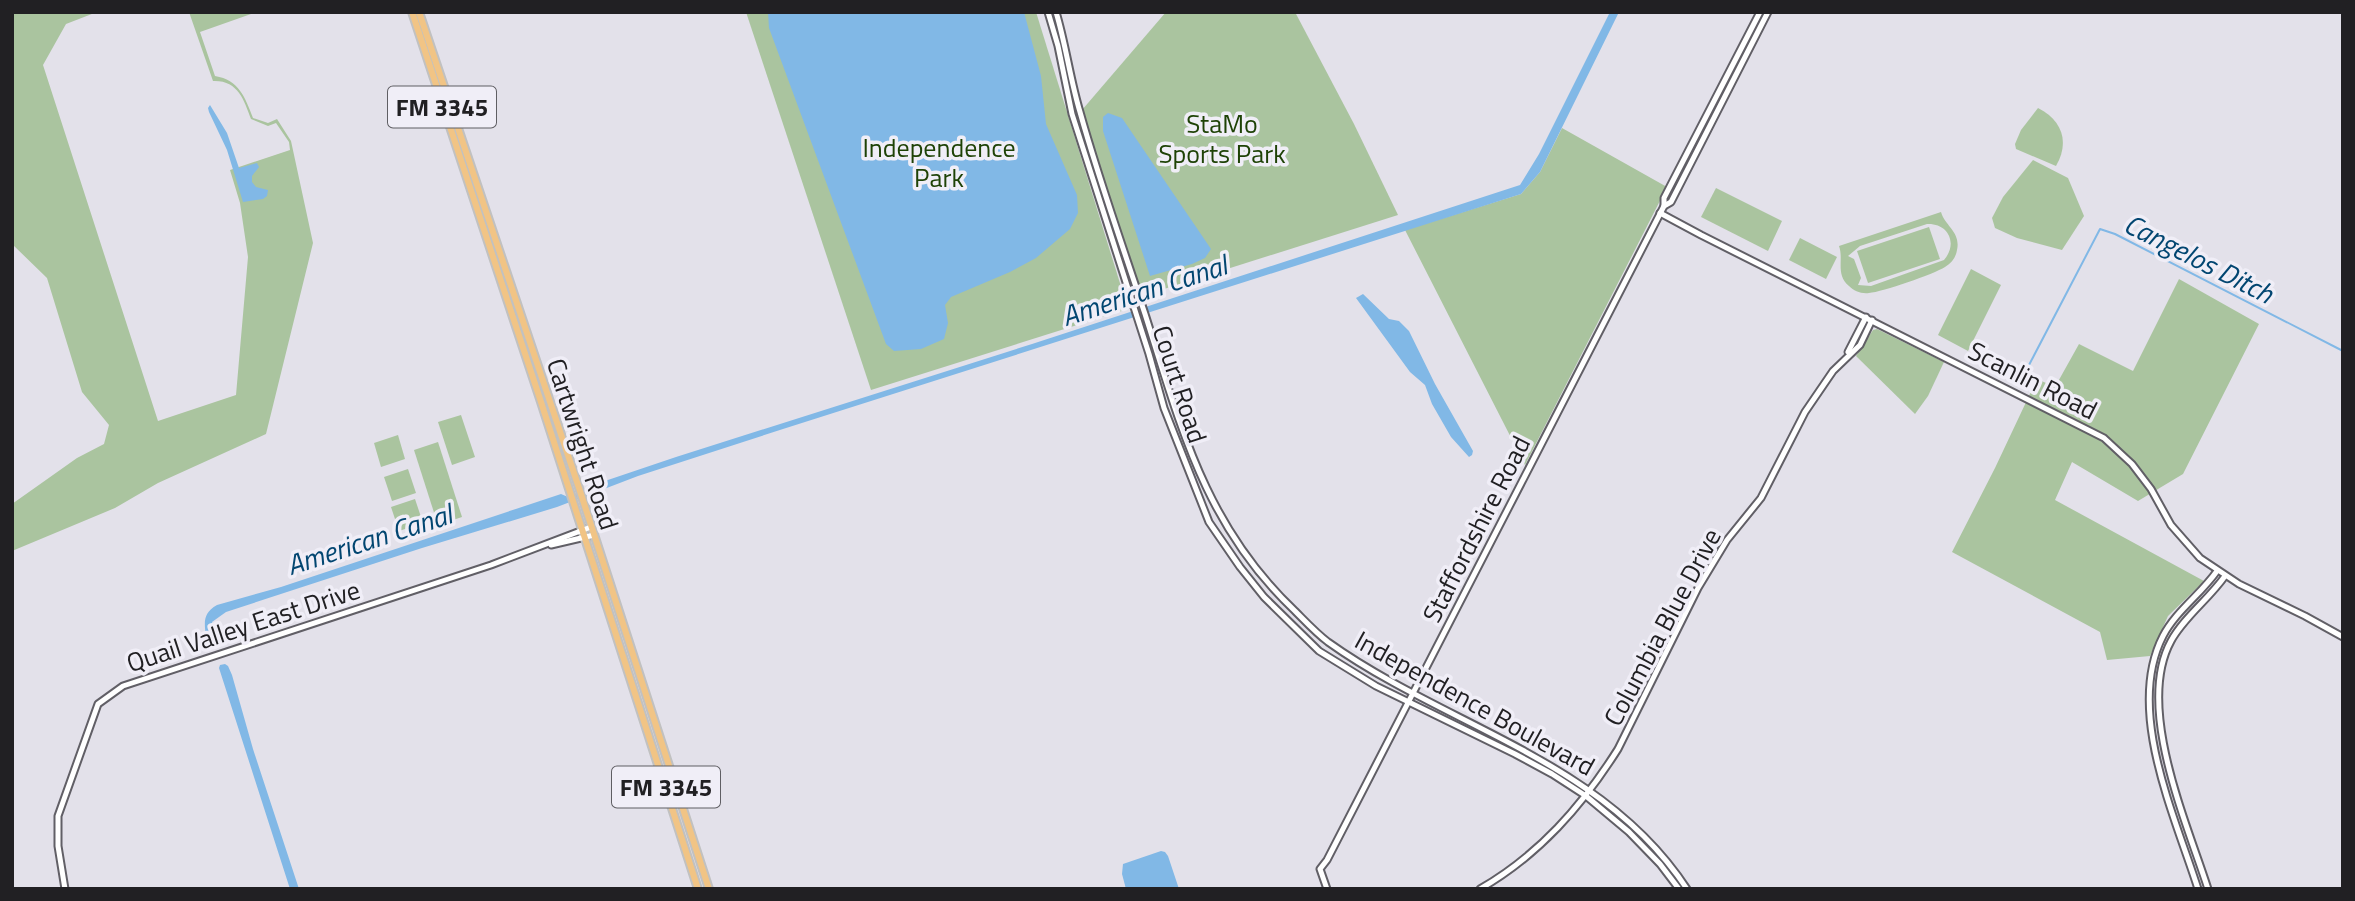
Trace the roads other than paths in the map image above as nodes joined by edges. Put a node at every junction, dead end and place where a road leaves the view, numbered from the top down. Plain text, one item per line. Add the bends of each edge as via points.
1 (412, 12) edge
2 (419, 12) edge
3 (1048, 12) edge
4 (1056, 12) edge
5 (1760, 12) edge
6 (1769, 12) edge
7 (1664, 206) junction
8 (1660, 213) junction
9 (1123, 246) junction
10 (1115, 248) junction
11 (1136, 289) junction
12 (1129, 291) junction
13 (1869, 319) junction
14 (591, 527) junction
15 (583, 530) junction
16 (594, 535) junction
17 (585, 538) junction
18 (548, 545) junction
19 (1248, 560) junction
20 (1240, 567) junction
21 (2217, 571) junction
22 (2225, 576) junction
23 (616, 604) junction
24 (607, 607) junction
25 (2343, 637) edge
26 (1329, 643) joint
27 (1319, 651) joint
28 (1413, 694) junction
29 (1409, 701) junction
30 (1516, 751) junction
31 (1590, 789) junction
32 (1586, 796) junction
33 (1648, 846) junction
34 (704, 874) junction
35 (695, 877) junction
36 (65, 889) edge
37 (698, 889) edge
38 (709, 889) edge
39 (1326, 889) edge
40 (1480, 889) edge
41 (1679, 889) edge
42 (1687, 889) edge
43 (2198, 889) edge
44 (2208, 889) edge

1 - 15 main road, Cartwright Road / FM 3345
2 - 14 main road, Cartwright Road / FM 3345
3 - 10 main road, Court Road
4 - 9 main road, Court Road via 1079,110
5 - 7 main road, Staffordshire Road via 1664,198
6 - 7 main road, Staffordshire Road via 1671,202
7 - 8 main road, Staffordshire Road
8 - 13 main road, Scanlin Road
8 - 28 main road, Staffordshire Road
9 - 10 main road
9 - 11 main road, Court Road
10 - 12 main road, Court Road
11 - 12 main road
11 - 19 main road, Court Road via 1199,472 1218,514
12 - 20 main road, Court Road via 1164,408 1209,522
13 - 21 main road, Scanlin Road via 2104,439 2151,489 2185,543
13 - 31 main road, Columbia Blue Drive via 1805,412 1761,498 1727,540 1618,749
14 - 15 main road, Quail Valley East Drive
14 - 16 main road, Cartwright Road / FM 3345
15 - 17 main road, Cartwright Road / FM 3345
15 - 18 main road, Quail Valley East Drive
16 - 17 main road, Quail Valley East Drive
16 - 23 main road, Cartwright Road / FM 3345
17 - 18 main road, Quail Valley East Drive
17 - 24 main road, Cartwright Road / FM 3345
18 - 36 main road, Quail Valley East Drive via 123,686 109,695 98,704 60,805 57,830
19 - 20 main road
19 - 26 main road, Court Road via 1270,588
20 - 27 main road, Court Road
21 - 22 main road, Scanlin Road
21 - 43 main road via 2165,633 2150,681 2157,761
22 - 25 main road, Scanlin Road
22 - 44 main road via 2171,640 2160,680 2161,726 2169,771
23 - 24 main road
23 - 34 main road, Cartwright Road / FM 3345
24 - 35 main road, Cartwright Road / FM 3345
26 - 28 main road, Independence Boulevard
27 - 29 main road, Independence Boulevard
28 - 29 main road, Staffordshire Road
28 - 30 main road, Independence Boulevard
29 - 30 main road, Independence Boulevard
29 - 39 main road, Staffordshire Road via 1320,869
30 - 31 main road, Independence Boulevard
30 - 32 main road, Independence Boulevard
31 - 32 main road, Columbia Blue Drive
31 - 33 main road, Independence Boulevard via 1621,814
32 - 33 main road, Independence Boulevard
32 - 40 main road, Columbia Blue Drive via 1536,850
33 - 41 main road, Independence Boulevard
33 - 42 main road, Independence Boulevard
34 - 35 main road
34 - 38 main road, Cartwright Road / FM 3345
35 - 37 main road, Cartwright Road / FM 3345

